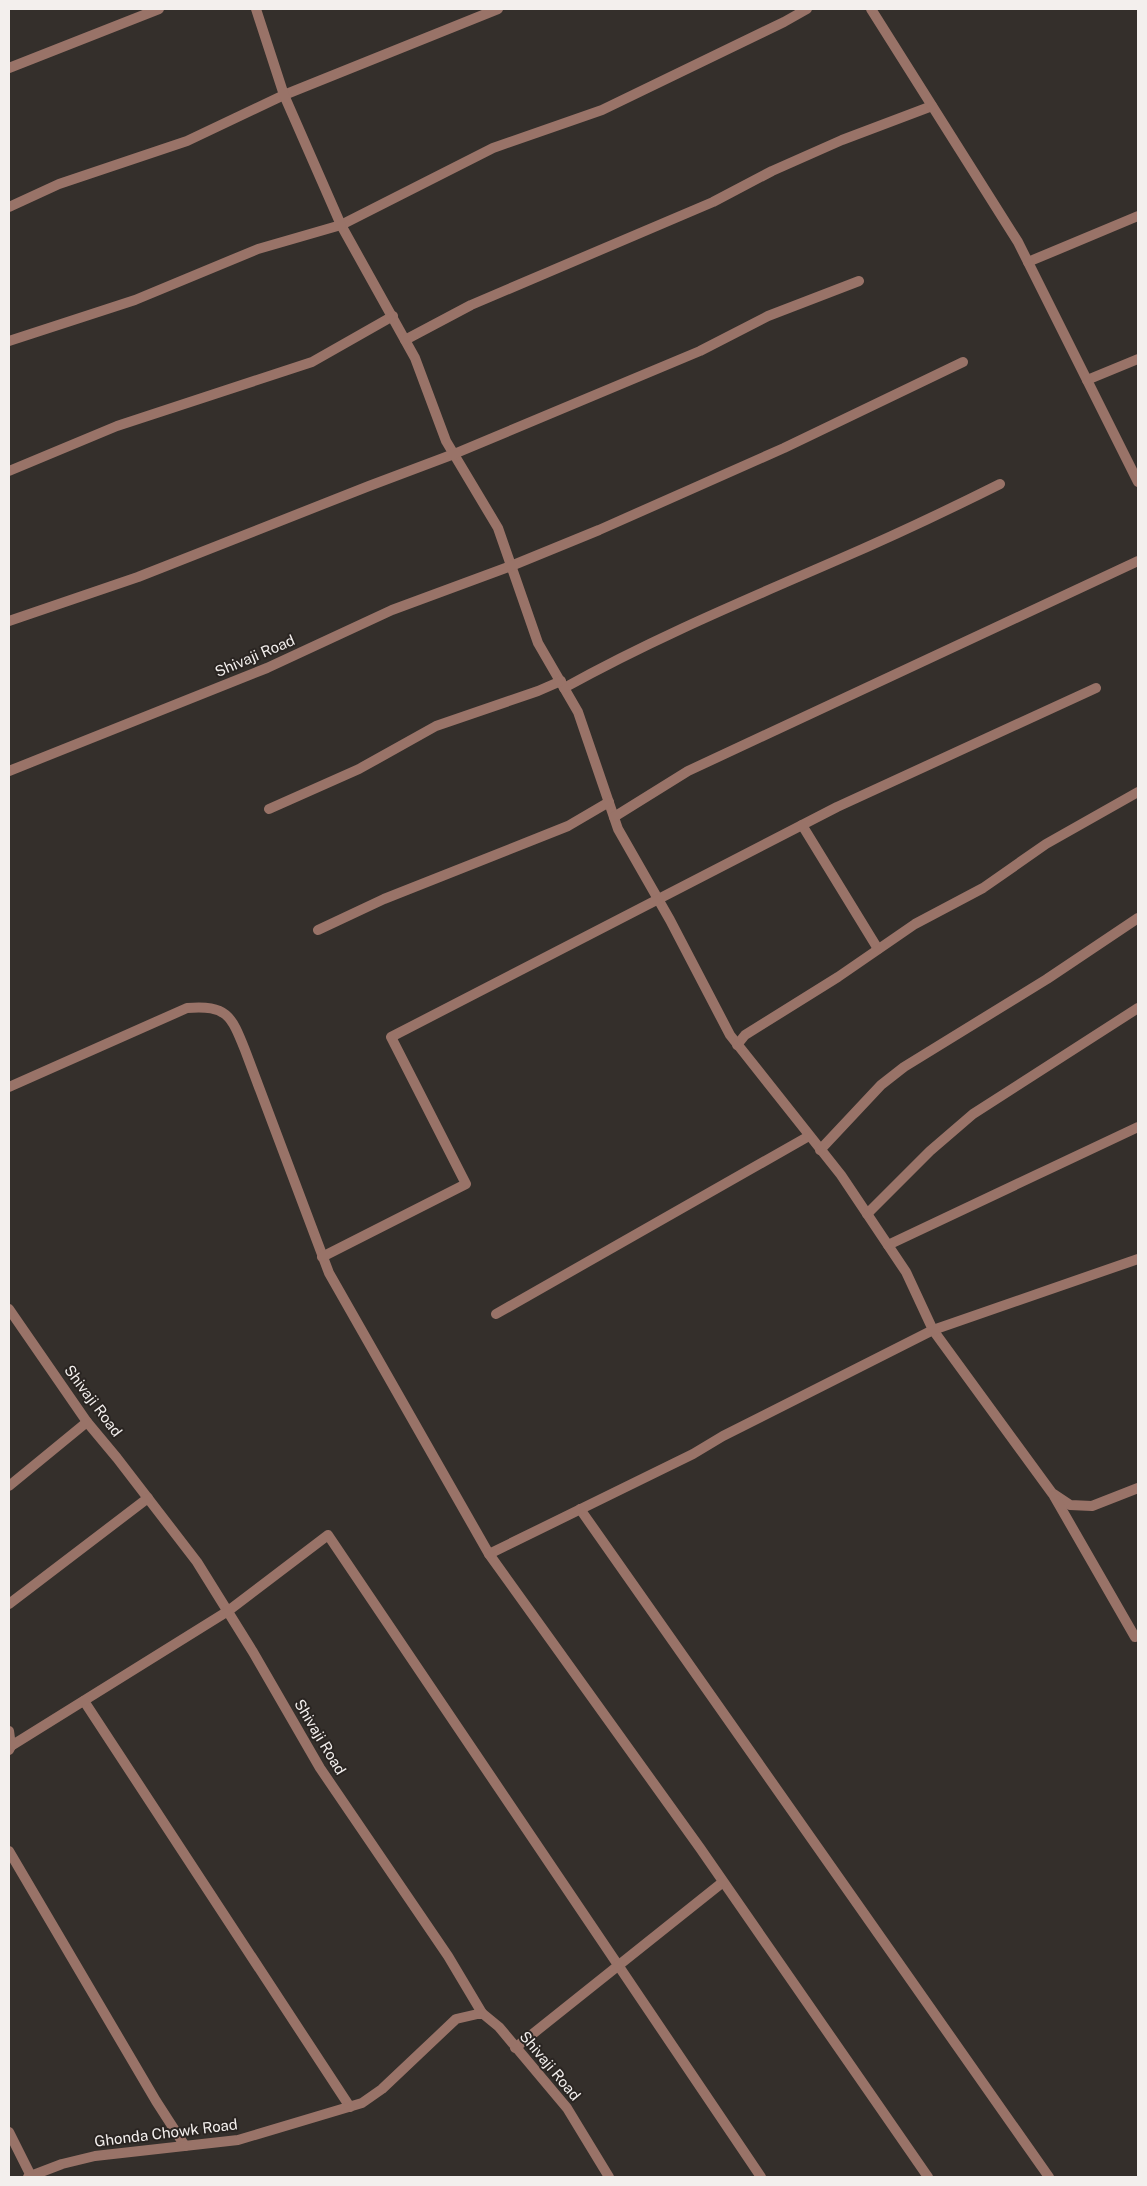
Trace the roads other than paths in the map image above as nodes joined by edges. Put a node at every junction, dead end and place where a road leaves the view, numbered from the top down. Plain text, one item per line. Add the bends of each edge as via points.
1 (159, 9) edge
2 (256, 9) edge
3 (498, 9) edge
4 (807, 9) edge
5 (871, 9) edge
6 (9, 68) edge
7 (284, 95) junction
8 (932, 106) junction
9 (9, 207) edge
10 (1138, 216) edge
11 (341, 225) junction
12 (1028, 262) junction
13 (859, 281) dead end
14 (393, 316) junction
15 (405, 340) junction
16 (9, 341) edge
17 (1138, 358) edge
18 (963, 362) dead end
19 (1087, 380) junction
20 (454, 454) junction
21 (9, 471) edge
22 (1138, 482) edge
23 (1000, 484) dead end
24 (1138, 561) edge
25 (511, 566) junction
26 (9, 620) edge
27 (562, 685) junction
28 (1096, 688) dead end
29 (9, 771) edge
30 (1138, 792) edge
31 (609, 802) junction
32 (269, 809) dead end
33 (614, 817) junction
34 (802, 826) junction
35 (658, 901) junction
36 (1138, 918) edge
37 (318, 930) dead end
38 (878, 949) junction
39 (1138, 1008) edge
40 (737, 1045) junction
41 (9, 1087) edge
42 (1138, 1127) edge
43 (809, 1136) junction
44 (820, 1150) junction
45 (867, 1214) junction
46 (888, 1245) junction
47 (322, 1257) junction
48 (1138, 1259) edge
49 (9, 1309) edge
50 (496, 1314) dead end
51 (933, 1330) junction
52 (87, 1422) junction
53 (9, 1486) edge
54 (1138, 1488) edge
55 (1052, 1493) junction
56 (148, 1498) junction
57 (580, 1509) junction
58 (489, 1554) junction
59 (9, 1604) edge
60 (228, 1611) junction
61 (1137, 1639) edge
62 (84, 1701) junction
63 (9, 1731) edge
64 (10, 1748) edge
65 (9, 1850) edge
66 (723, 1882) junction
67 (618, 1966) junction
68 (482, 2013) junction
69 (515, 2048) junction
70 (350, 2107) junction
71 (9, 2132) edge
72 (185, 2146) junction
73 (29, 2177) edge
74 (609, 2177) edge
75 (761, 2177) edge
76 (928, 2177) edge
77 (1048, 2177) edge

1 - 6 street
2 - 7 street
3 - 7 street
4 - 11 street via 602,110 494,148
5 - 8 street
7 - 9 street via 187,141 59,184
7 - 11 street
8 - 12 street
8 - 15 street via 772,171 713,202 471,305
10 - 12 street
11 - 14 street
11 - 16 street via 258,249 135,300
12 - 19 street
13 - 20 street via 768,316 700,351
14 - 15 street
14 - 21 street via 312,362 117,426
15 - 20 street
17 - 19 street
18 - 25 street, Shivaji Road via 784,448
19 - 22 street
20 - 25 street via 498,528
20 - 26 street via 138,577
23 - 27 street
24 - 33 street via 688,771
25 - 27 street via 538,643
25 - 29 street, Shivaji Road via 392,610 267,668
27 - 31 street via 578,712
27 - 32 street via 436,726 359,769
28 - 34 street
30 - 38 street via 1046,844 983,888 915,924
31 - 33 street
31 - 37 street via 568,826 384,899
33 - 35 street
34 - 35 street
34 - 38 street
35 - 40 street
35 - 47 street via 392,1037 466,1184
36 - 44 street via 1047,980 904,1067 881,1085
38 - 40 street via 745,1035
39 - 45 street via 973,1114 930,1151
40 - 43 street
41 - 47 street via 187,1008 208,1006 224,1012 236,1027
42 - 46 street
43 - 44 street
43 - 50 street
44 - 45 street
45 - 46 street
46 - 51 street via 906,1272
47 - 58 street
48 - 51 street
49 - 52 street, Shivaji Road
51 - 55 street
51 - 57 street
52 - 53 street
52 - 56 street, Shivaji Road
54 - 55 street via 1092,1506 1070,1505
55 - 61 street
56 - 59 street
56 - 60 street, Shivaji Road via 197,1562
57 - 58 street
57 - 77 street
58 - 66 street
60 - 62 street
60 - 67 street via 328,1535
60 - 68 street, Shivaji Road via 320,1768 448,1956
62 - 64 street
62 - 70 street
63 - 64 street
65 - 72 street
66 - 67 street
66 - 76 street
67 - 69 street
67 - 75 street
68 - 69 street, Shivaji Road via 499,2027
68 - 70 street, Ghonda Chowk Road via 456,2019 382,2089
69 - 74 street, Shivaji Road via 567,2108
70 - 72 street, Ghonda Chowk Road via 238,2140
71 - 73 street
72 - 73 street, Ghonda Chowk Road via 95,2156

